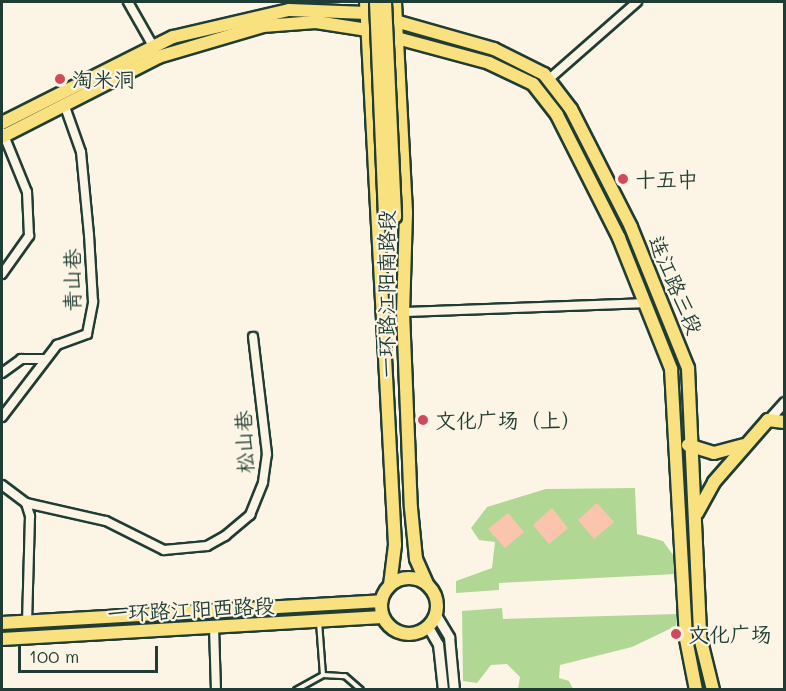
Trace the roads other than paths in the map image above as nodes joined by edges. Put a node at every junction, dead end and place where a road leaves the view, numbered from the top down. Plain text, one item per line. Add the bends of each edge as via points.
1 (128, 2) edge
2 (376, 2) edge
3 (385, 2) edge
4 (395, 2) edge
5 (637, 2) edge
6 (366, 7) edge
7 (396, 22) junction
8 (367, 30) junction
9 (397, 39) junction
10 (153, 46) junction
11 (399, 72) junction
12 (369, 78) junction
13 (549, 79) junction
14 (64, 104) junction
15 (2, 123) edge
16 (2, 135) edge
17 (390, 216) junction
18 (402, 266) junction
19 (381, 267) junction
20 (2, 274) edge
21 (645, 303) junction
22 (403, 312) junction
23 (253, 337) dead end
24 (44, 359) junction
25 (2, 373) edge
26 (784, 402) edge
27 (2, 417) edge
28 (768, 420) junction
29 (784, 422) edge
30 (678, 441) junction
31 (749, 441) junction
32 (695, 447) junction
33 (2, 484) edge
34 (26, 503) junction
35 (696, 514) junction
36 (427, 584) junction
37 (390, 585) junction
38 (381, 601) junction
39 (436, 615) junction
40 (382, 617) junction
41 (27, 621) junction
42 (318, 621) junction
43 (2, 623) edge
44 (214, 627) junction
45 (428, 627) junction
46 (2, 639) edge
47 (323, 675) junction
48 (216, 690) edge
49 (296, 690) edge
50 (361, 690) edge
51 (443, 690) edge
52 (454, 690) edge
53 (696, 690) edge
54 (713, 690) edge

1 - 10 street
2 - 17 main road, bridge
3 - 17 main road, bridge
4 - 7 main road, 一环路江阳南路段
5 - 13 street
6 - 7 main road
6 - 8 main road, 一环路江阳南路段
6 - 10 main road via 259,14
7 - 9 main road, 一环路江阳南路段
7 - 13 main road via 494,49
8 - 9 main road, 连江路三段
8 - 12 main road, 一环路江阳南路段
8 - 14 main road, 连江路三段 via 316,22 263,26 158,57
9 - 11 main road, 一环路江阳南路段
9 - 21 main road, 连江路三段 via 489,63 545,96 614,229
10 - 15 main road
11 - 12 main road via 384,65
11 - 18 main road, 一环路江阳南路段 via 406,213
12 - 19 main road, 一环路江阳南路段
13 - 32 main road, 连江路三段 via 621,206 681,347 691,379
14 - 16 main road, 连江路三段
14 - 24 street, 青山巷 via 81,152 93,302 87,334 57,345
16 - 20 street via 27,192 29,236
17 - 18 main road
17 - 19 main road
18 - 22 main road, 一环路江阳南路段
19 - 37 main road, 一环路江阳南路段 via 395,545
21 - 22 street
21 - 30 main road, 连江路三段 via 674,381
22 - 36 main road, 一环路江阳南路段 via 413,545
23 - 34 street, 松山巷 via 267,454 263,482 250,515 225,536 207,546 164,550 106,521
24 - 25 street via 21,359
24 - 27 street, 青山巷 via 36,378
26 - 28 street
28 - 29 main road
28 - 31 main road
30 - 32 main road
30 - 53 main road, 连江路三段 via 686,639
31 - 32 main road via 721,453
31 - 35 main road via 714,482
32 - 35 main road, 连江路三段
33 - 34 street
34 - 41 street
35 - 54 main road, 连江路三段 via 700,637
36 - 37 main road via 412,578
36 - 39 main road via 435,595
37 - 38 main road
38 - 40 main road
38 - 41 main road, 一环路江阳西路段
39 - 45 main road
39 - 52 street via 449,637
40 - 42 main road, 一环路江阳西路段
40 - 45 main road via 391,629 406,635
41 - 43 main road, 一环路江阳西路段
42 - 44 main road, 一环路江阳西路段
42 - 47 lane
44 - 46 main road, 一环路江阳西路段
44 - 48 street
45 - 51 street via 438,644
47 - 49 lane
47 - 50 lane via 345,676

